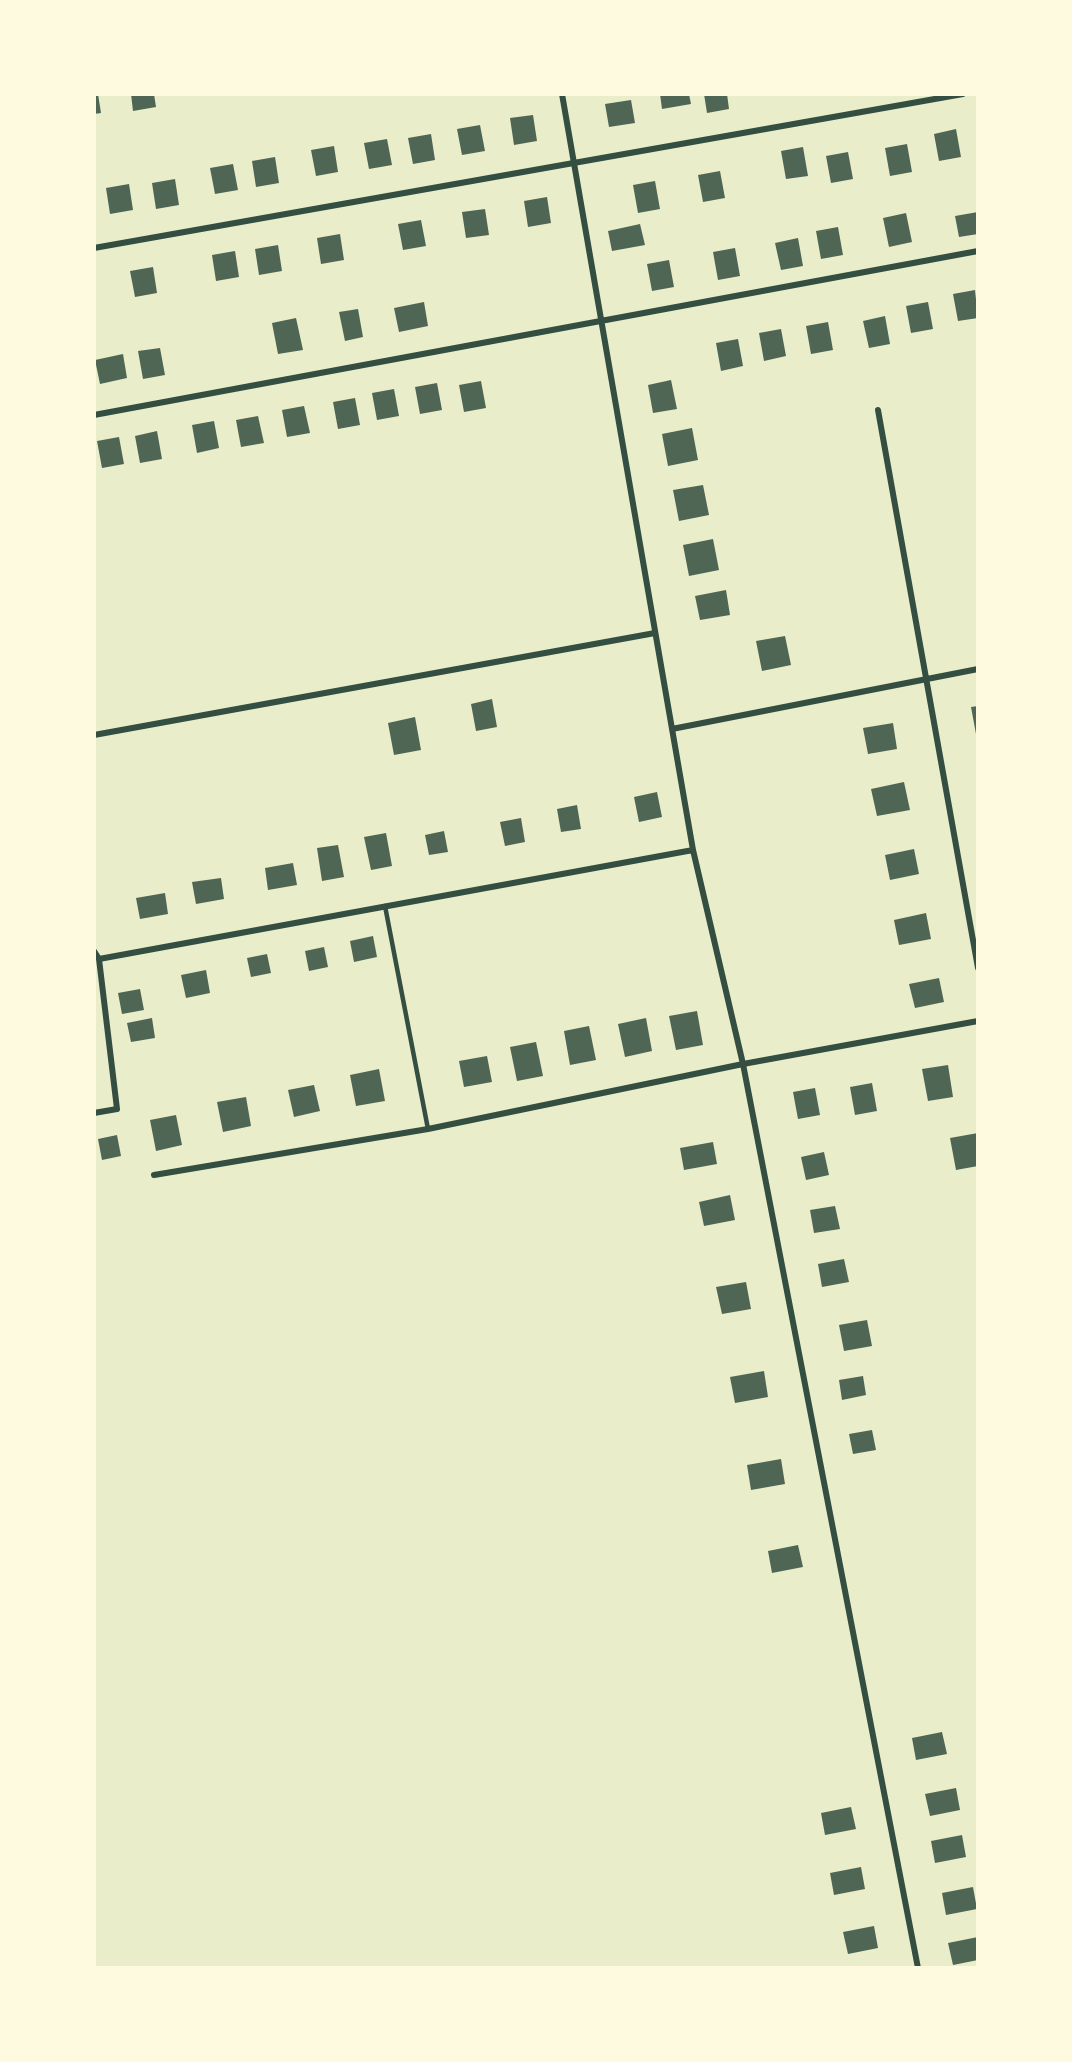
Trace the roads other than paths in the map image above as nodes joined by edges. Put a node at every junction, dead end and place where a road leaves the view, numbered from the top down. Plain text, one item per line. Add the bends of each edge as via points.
1 (562, 94) edge
2 (963, 94) edge
3 (574, 162) junction
4 (94, 248) edge
5 (978, 251) edge
6 (600, 321) junction
7 (878, 410) dead end
8 (94, 415) edge
9 (655, 633) junction
10 (978, 669) edge
11 (925, 680) junction
12 (672, 729) junction
13 (94, 735) edge
14 (693, 850) junction
15 (385, 906) junction
16 (94, 951) edge
17 (99, 959) junction
18 (978, 968) edge
19 (978, 1020) edge
20 (743, 1064) junction
21 (94, 1113) edge
22 (428, 1129) junction
23 (154, 1175) dead end
24 (918, 1968) edge

1 - 3 street
2 - 3 street
3 - 4 street
3 - 6 street
5 - 6 street
6 - 8 street
6 - 9 street
7 - 11 street
9 - 12 street
9 - 13 street
10 - 11 street
11 - 12 street
11 - 18 street
12 - 14 street
14 - 15 street
14 - 20 street
15 - 17 street
15 - 22 lane
16 - 17 street
17 - 21 street via 117,1109
19 - 20 street
20 - 22 street
20 - 24 street
22 - 23 street

